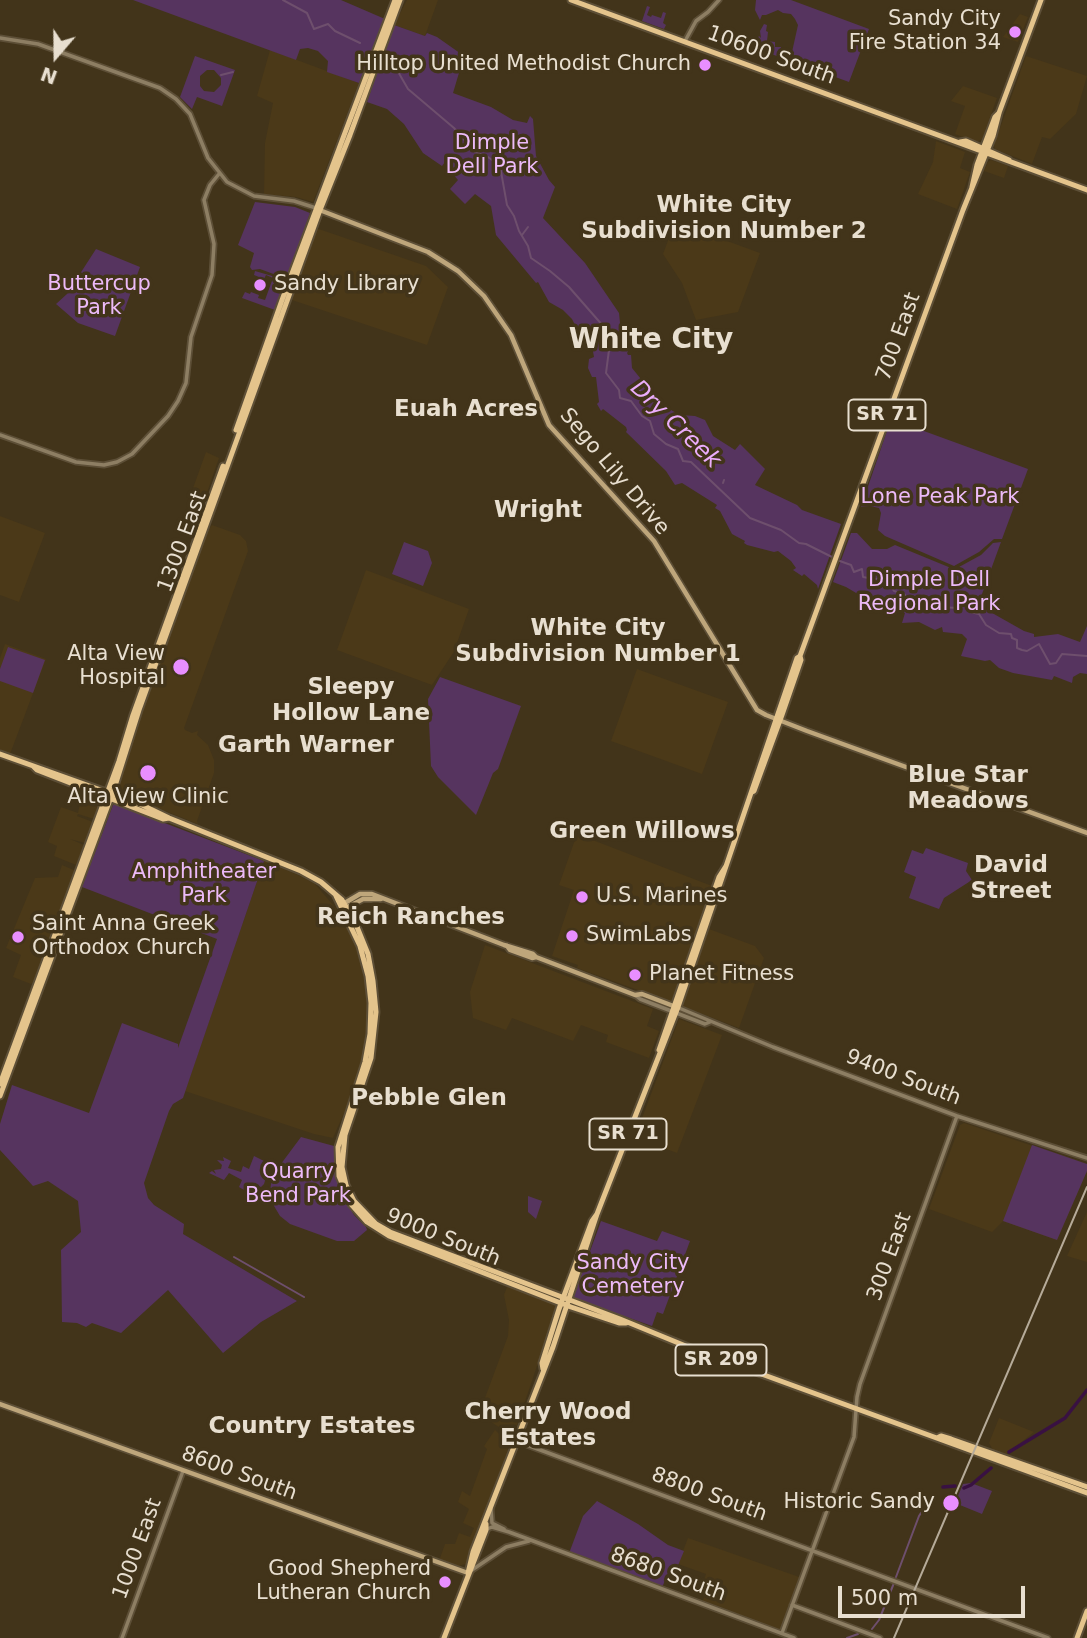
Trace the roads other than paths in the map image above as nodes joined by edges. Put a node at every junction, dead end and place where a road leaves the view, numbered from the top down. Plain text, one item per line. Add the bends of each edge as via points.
1 (398, 0) edge
2 (570, 0) edge
3 (719, 0) edge
4 (1041, 0) edge
5 (0, 38) edge
6 (685, 41) junction
7 (985, 151) junction
8 (333, 166) junction
9 (219, 174) junction
10 (331, 182) junction
11 (1087, 190) edge
12 (318, 209) junction
13 (0, 435) edge
14 (778, 720) junction
15 (0, 754) edge
16 (109, 795) junction
17 (1087, 833) edge
18 (344, 907) junction
19 (674, 1009) junction
20 (0, 1084) edge
21 (0, 1096) edge
22 (355, 1105) junction
23 (957, 1116) junction
24 (336, 1140) junction
25 (1087, 1158) edge
26 (343, 1171) junction
27 (597, 1214) junction
28 (565, 1301) junction
29 (0, 1404) edge
30 (856, 1410) junction
31 (937, 1438) junction
32 (516, 1441) junction
33 (984, 1451) junction
34 (994, 1460) junction
35 (183, 1471) junction
36 (1026, 1471) junction
37 (1052, 1475) junction
38 (1087, 1487) edge
39 (1087, 1493) edge
40 (491, 1508) junction
41 (486, 1527) junction
42 (509, 1532) junction
43 (531, 1541) junction
44 (813, 1550) junction
45 (468, 1573) junction
46 (792, 1605) junction
47 (1087, 1611) edge
48 (782, 1633) junction
49 (122, 1638) edge
50 (444, 1638) edge
51 (794, 1638) edge
52 (880, 1638) edge
53 (1048, 1638) edge
54 (1077, 1638) edge

1 - 8 main road, 1300 East
1 - 10 main road, 1300 East
2 - 6 main road, 10600 South
3 - 6 street via 696,21
4 - 7 main road, 700 East / SR 71
5 - 9 street, Sego Lily Drive via 41,45 167,92 190,114
6 - 7 main road, 10600 South
7 - 11 main road, 10600 South
7 - 14 main road, 700 East / SR 71
8 - 10 main road
8 - 12 main road, 1300 East
9 - 12 street, Sego Lily Drive via 233,187 254,196
9 - 13 street via 204,200 214,244 212,275 191,337 187,376 178,401 140,447 123,459 90,465
10 - 12 main road, 1300 East
12 - 14 main road, Sego Lily Drive via 428,252 484,296 511,335 550,425 654,541 751,702 761,713
12 - 16 main road, 1300 East via 142,690
14 - 17 main road, Sego Lily Drive
14 - 19 main road, 700 East / SR 71
15 - 16 main road, SR 209
16 - 18 main road, SR 209 via 305,873 325,885
16 - 20 main road, 1300 East
16 - 21 main road, 1300 East
18 - 19 main road, 9400 South via 363,899 382,899
18 - 22 main road, 9000 South / SR 209 via 368,954 376,1004 372,1052
18 - 24 main road, SR 209 via 360,946 371,995 369,1046
19 - 23 street, 9400 South
19 - 27 main road, 700 East / SR 71
22 - 24 main road
22 - 26 main road, 9000 South / SR 209 via 343,1144
23 - 25 street, 9400 South
23 - 30 street, 300 East via 860,1384
24 - 26 main road
24 - 28 main road, 9000 South / SR 209 via 343,1190 374,1227
26 - 28 main road, 9000 South / SR 209 via 356,1205 381,1227
27 - 28 main road, 700 East / SR 71
27 - 28 main road, 700 East / SR 71 via 590,1221
28 - 30 main road, 9000 South / SR 209
28 - 32 main road, 700 East / SR 71
29 - 35 main road, 8600 South
30 - 31 main road, 9000 South / SR 209
30 - 44 street, 300 East via 854,1437
31 - 33 main road, 9000 South / SR 209
31 - 34 main road, 9000 South / SR 209
32 - 40 main road, 700 East / SR 71
32 - 44 street, 8800 South
33 - 34 main road
33 - 37 main road, 9000 South / SR 209
34 - 36 main road, 9000 South / SR 209
35 - 45 main road, 8600 South
35 - 49 street, 1000 East
36 - 37 main road
36 - 39 main road, 9000 South / SR 209
37 - 38 main road, 9000 South / SR 209
40 - 41 main road, 700 East / SR 71
40 - 42 street via 492,1523
41 - 42 street
41 - 45 main road, 700 East / SR 71
42 - 43 street, 8680 South
43 - 45 street via 506,1547
43 - 48 street, 8680 South
44 - 46 street, 300 East
44 - 53 street, 8800 South
45 - 50 main road, 700 East / SR 71
46 - 48 street, 300 East
46 - 52 street
47 - 54 main road
48 - 51 street, 8680 South

